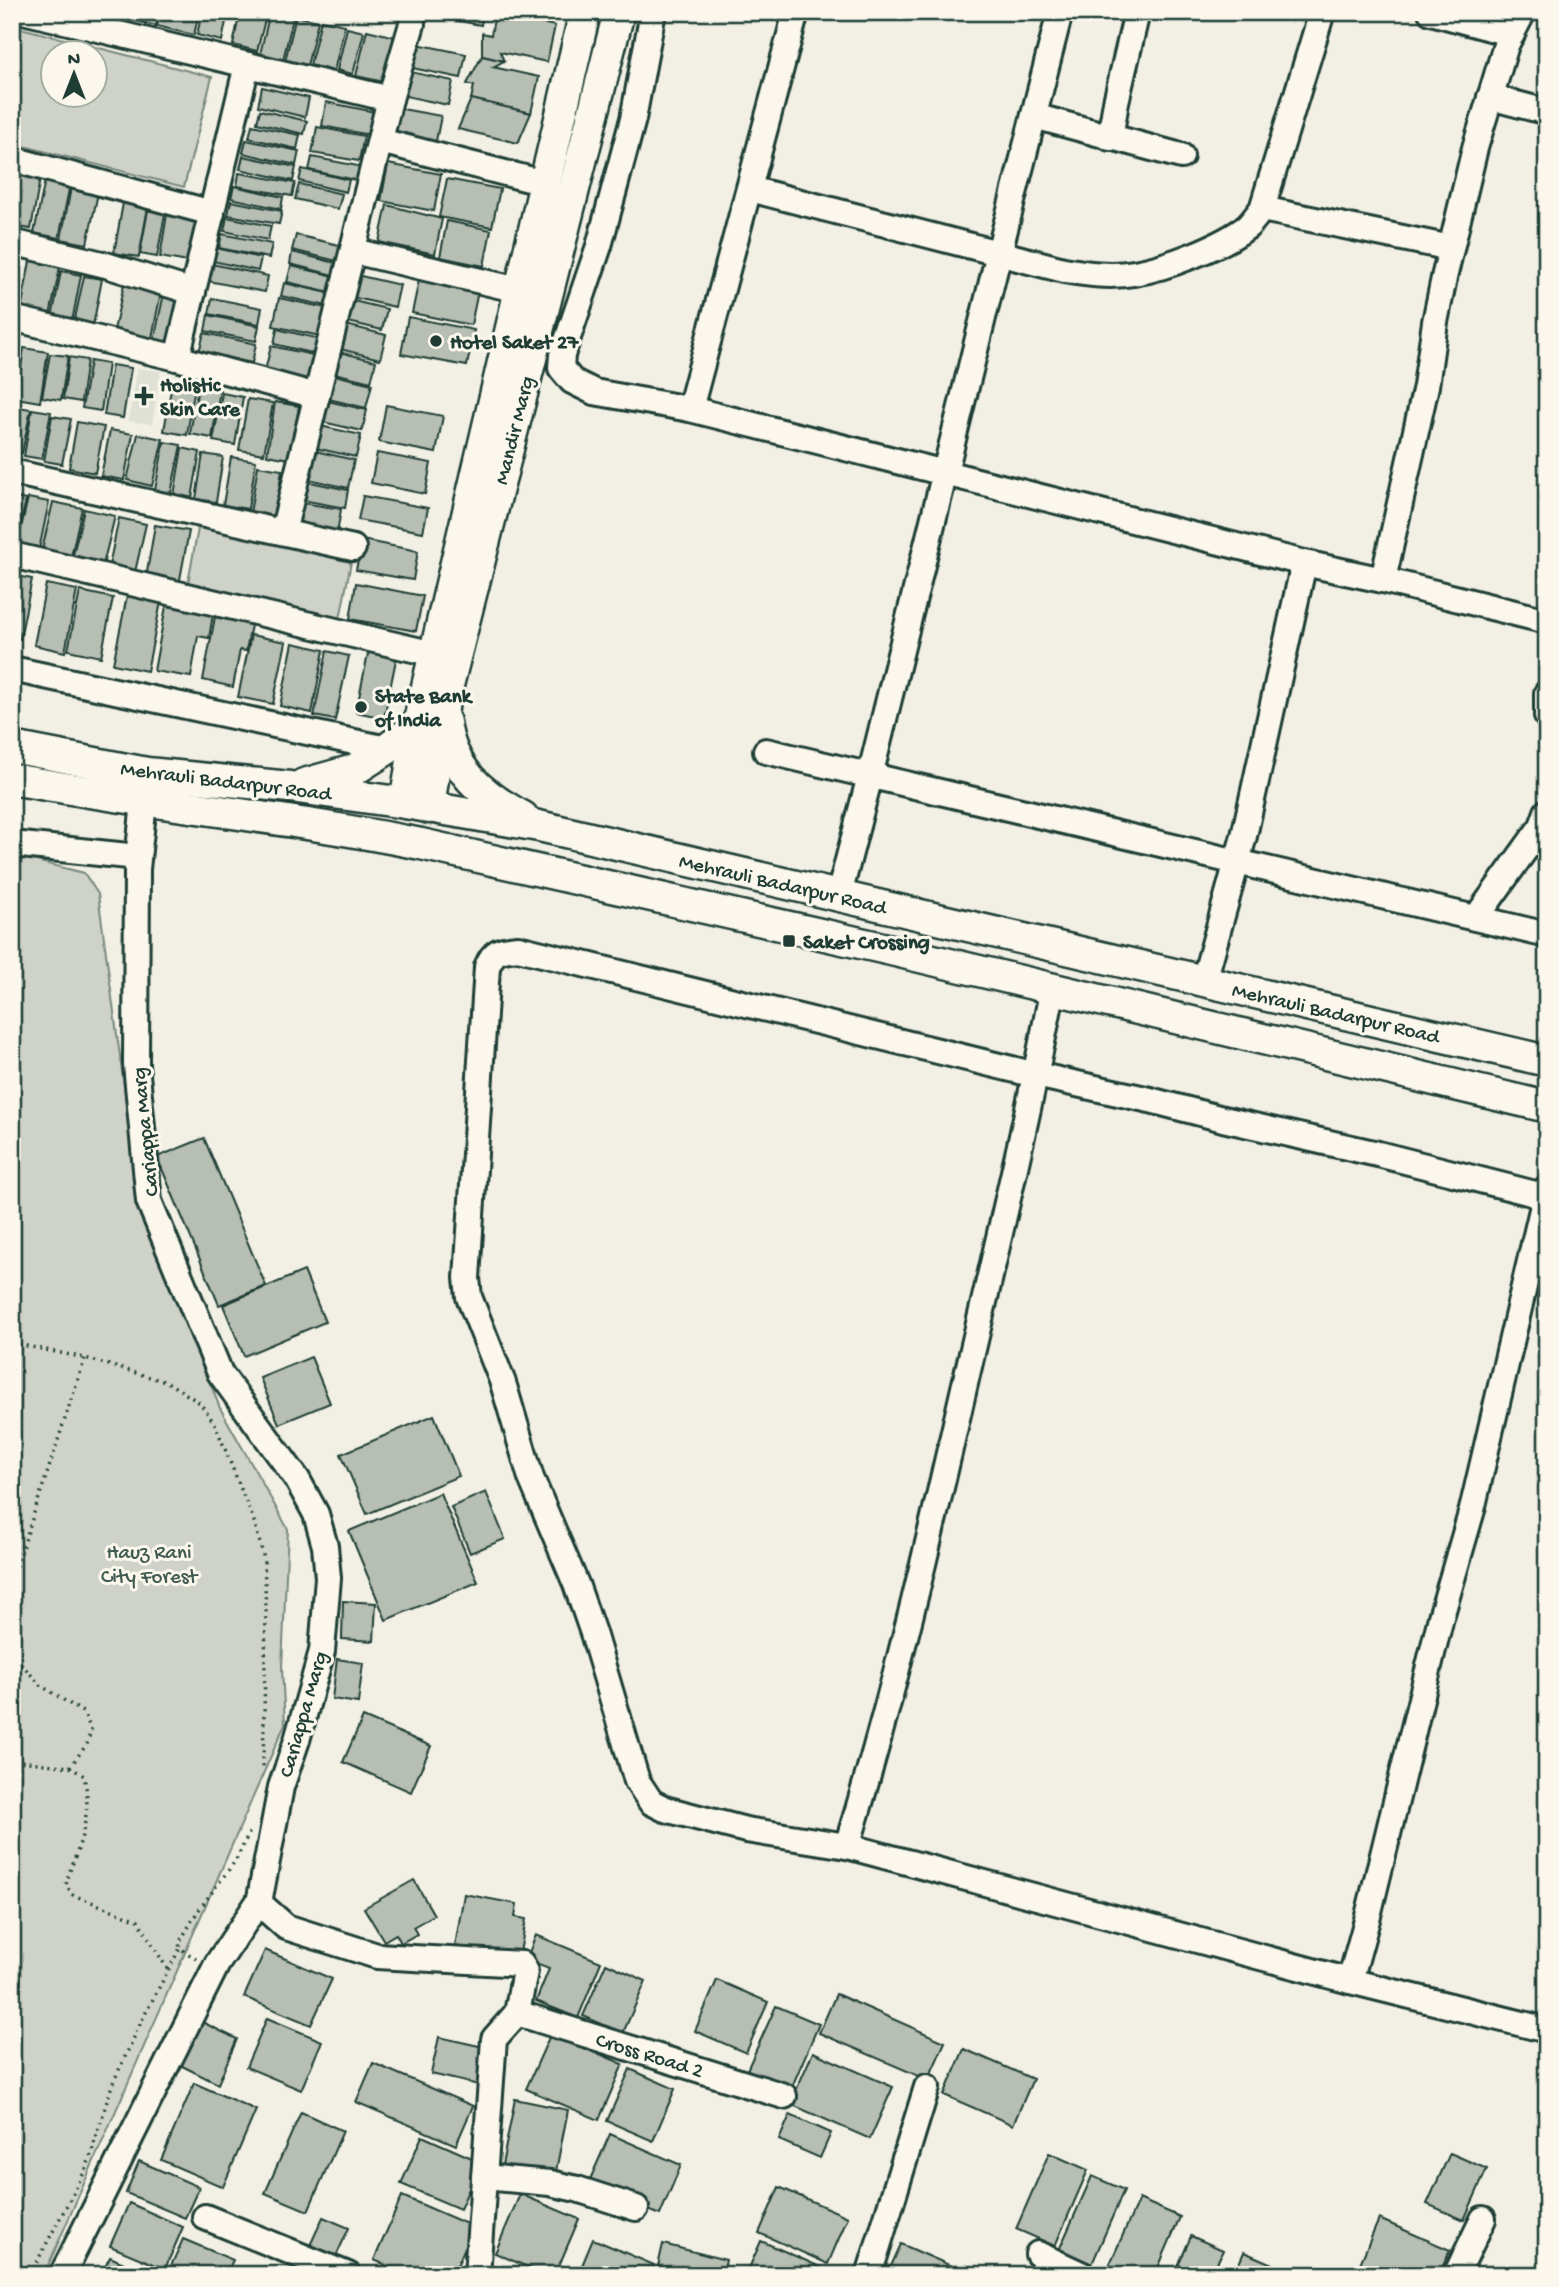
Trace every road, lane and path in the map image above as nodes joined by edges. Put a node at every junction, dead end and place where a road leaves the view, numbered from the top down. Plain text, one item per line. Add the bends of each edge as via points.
1 (27, 12) edge
2 (585, 12) edge
3 (619, 12) edge
4 (653, 12) edge
5 (796, 12) edge
6 (1060, 12) edge
7 (1137, 12) edge
8 (1322, 12) edge
9 (1431, 12) edge
10 (1518, 23) edge
11 (412, 24) dead end
12 (247, 65) junction
13 (1490, 97) junction
14 (390, 99) junction
15 (1547, 112) edge
16 (1034, 116) junction
17 (1110, 138) junction
18 (380, 141) junction
19 (1181, 156) dead end
20 (12, 159) edge
21 (544, 183) junction
22 (750, 189) junction
23 (1262, 209) junction
24 (212, 213) junction
25 (12, 242) edge
26 (1451, 248) junction
27 (353, 251) junction
28 (999, 253) junction
29 (519, 290) junction
30 (193, 292) junction
31 (12, 318) edge
32 (177, 358) junction
33 (317, 396) junction
34 (690, 409) junction
35 (12, 472) edge
36 (945, 472) junction
37 (283, 532) junction
38 (353, 548) dead end
39 (12, 555) edge
40 (1304, 563) junction
41 (1383, 580) junction
42 (1547, 621) edge
43 (434, 654) junction
44 (12, 669) edge
45 (1547, 693) edge
46 (444, 701) junction
47 (1547, 716) edge
48 (418, 725) junction
49 (12, 747) edge
50 (387, 749) junction
51 (766, 751) dead end
52 (870, 776) junction
53 (12, 779) edge
54 (290, 787) junction
55 (144, 802) junction
56 (417, 806) junction
57 (1547, 812) edge
58 (539, 825) junction
59 (12, 844) edge
60 (138, 858) junction
61 (1237, 862) junction
62 (839, 895) junction
63 (895, 909) junction
64 (1476, 918) junction
65 (1547, 935) edge
66 (887, 948) junction
67 (1204, 981) junction
68 (1053, 987) junction
69 (1547, 1061) edge
70 (1036, 1075) junction
71 (1547, 1107) edge
72 (1546, 1194) edge
73 (12, 1343) edge
74 (85, 1358) junction
75 (12, 1580) edge
76 (12, 1653) edge
77 (12, 1760) edge
78 (70, 1767) junction
79 (263, 1775) dead end
80 (250, 1829) dead end
81 (847, 1846) junction
82 (259, 1901) junction
83 (180, 1948) junction
84 (217, 1964) junction
85 (168, 1970) junction
86 (1350, 1981) junction
87 (517, 2013) junction
88 (1547, 2030) edge
89 (926, 2087) dead end
90 (784, 2096) dead end
91 (484, 2177) junction
92 (636, 2208) dead end
93 (205, 2217) dead end
94 (1483, 2219) dead end
95 (1038, 2255) dead end
96 (30, 2275) edge
97 (62, 2275) edge
98 (348, 2275) edge
99 (477, 2275) edge
100 (869, 2275) edge
101 (1083, 2275) edge
102 (1455, 2275) edge

1 - 12 street
2 - 21 main road, Mandir Marg
3 - 46 main road, Mandir Marg
4 - 34 street via 633,119 561,368 572,381 594,392
5 - 22 street
6 - 16 street
7 - 17 street
8 - 23 street
9 - 10 street
10 - 13 street
11 - 14 street
12 - 14 street
12 - 24 street
13 - 15 street
13 - 26 street
14 - 18 street
16 - 17 street
16 - 28 street
17 - 19 street
18 - 21 street
18 - 27 street
20 - 24 street
21 - 29 main road, Mandir Marg
22 - 28 street
22 - 34 street
23 - 26 street
23 - 28 street via 1250,225 1230,238 1134,273 1096,275
24 - 30 street
25 - 30 street
26 - 41 street
27 - 29 street
27 - 33 street
28 - 36 street
29 - 43 main road, Mandir Marg
30 - 32 street
31 - 32 street
32 - 33 street
33 - 37 street
34 - 36 street
35 - 37 street
36 - 40 street
36 - 52 street
37 - 38 street
39 - 43 street
40 - 41 street
40 - 61 street
41 - 42 street
43 - 48 main road, Mandir Marg
44 - 50 street
45 - 47 street
46 - 56 main road, Mandir Marg
46 - 58 main road via 447,736 468,777 494,801
48 - 50 main road
48 - 56 main road, Mandir Marg
49 - 54 main road, Mehrauli Badarpur Road via 147,773
50 - 54 main road via 354,769
51 - 52 street
52 - 61 street
52 - 62 street
53 - 55 main road, Mehrauli Badarpur Road
54 - 56 main road, Mehrauli Badarpur Road
55 - 60 street, Cariappa Marg
55 - 66 main road, Mehrauli Badarpur Road via 347,829
56 - 58 main road, Mehrauli Badarpur Road
57 - 64 street
58 - 62 main road, Mehrauli Badarpur Road
59 - 60 street
60 - 82 street, Cariappa Marg via 136,1064 149,1202 220,1373 297,1479 316,1514 326,1546 322,1651 281,1787
61 - 64 street
61 - 67 street
62 - 63 main road, Mehrauli Badarpur Road
63 - 66 main road
63 - 67 main road, Mehrauli Badarpur Road
64 - 65 street
66 - 68 main road, Mehrauli Badarpur Road
67 - 69 main road, Mehrauli Badarpur Road
68 - 70 street
68 - 71 main road, Mehrauli Badarpur Road
70 - 72 street
70 - 81 street via 930,1535
70 - 81 street via 519,948 491,956 487,967 469,1297 503,1383 531,1478 576,1584 637,1781 651,1801 665,1809 746,1830
72 - 86 street via 1476,1496
73 - 74 path
74 - 75 path
74 - 79 path via 167,1382 200,1403 215,1424 264,1559
76 - 78 path via 40,1685 84,1713 91,1730
77 - 78 path
78 - 85 path via 84,1776 89,1795 66,1886 73,1895 138,1920
80 - 83 path via 236,1860 198,1911
81 - 86 street
82 - 84 street
82 - 87 street via 286,1927 377,1955 522,1964 525,1971
83 - 84 path via 192,1958
83 - 85 path
84 - 97 street
85 - 96 path via 112,2085 87,2167
86 - 88 street
87 - 90 street, Cross Road 2
87 - 91 street via 494,2039
89 - 100 street
91 - 92 street via 550,2183
91 - 99 street
93 - 98 street
94 - 102 street
95 - 101 street

